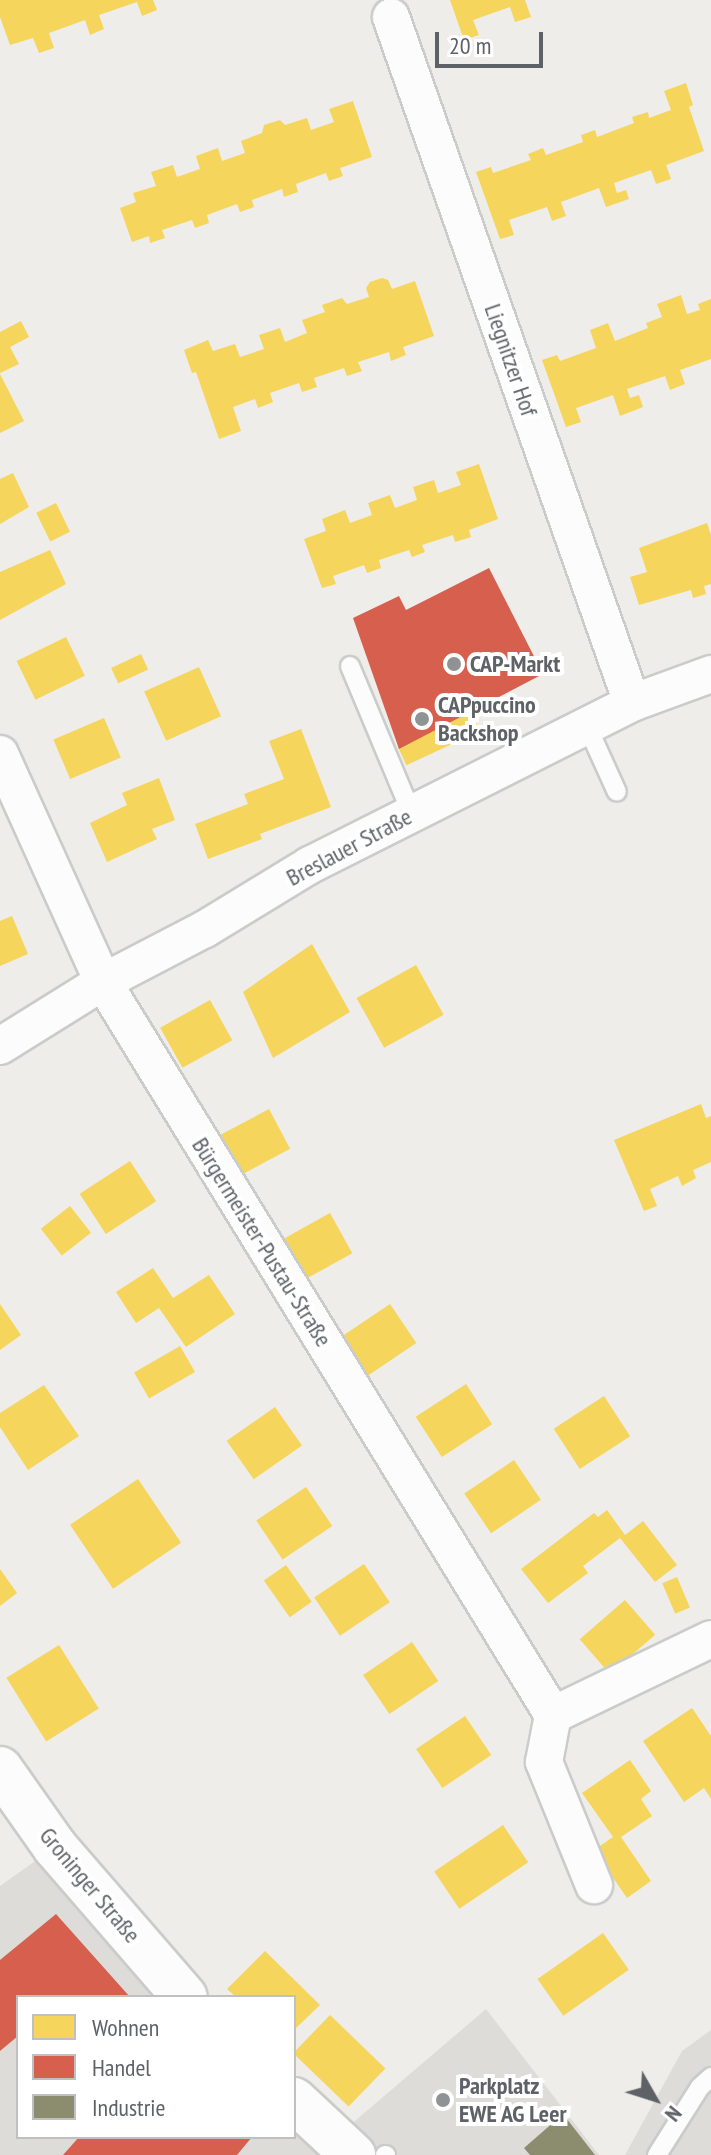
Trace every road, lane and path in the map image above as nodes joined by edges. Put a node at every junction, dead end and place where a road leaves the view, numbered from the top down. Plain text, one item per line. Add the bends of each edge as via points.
1 (391, 17) dead end
2 (350, 666) dead end
3 (711, 674) edge
4 (632, 703) junction
5 (587, 726) junction
6 (0, 754) edge
7 (617, 792) dead end
8 (412, 814) junction
9 (103, 982) junction
10 (0, 1046) edge
11 (711, 1639) edge
12 (553, 1715) junction
13 (0, 1769) edge
14 (594, 1885) dead end
15 (183, 1995) edge
16 (711, 2077) edge
17 (296, 2102) edge
18 (353, 2155) edge
19 (657, 2155) edge

1 - 4 street, Liegnitzer Hof
2 - 8 lane
3 - 4 street, Breslauer Straße
4 - 5 street, Breslauer Straße
5 - 7 lane
5 - 8 street, Breslauer Straße
6 - 9 street, Bürgermeister-Pustau-Straße
8 - 9 street, Breslauer Straße
9 - 10 street, Breslauer Straße
9 - 12 street, Bürgermeister-Pustau-Straße
11 - 12 street
12 - 14 street via 544,1762
13 - 15 street, Groninger Straße via 55,1847
16 - 19 lane
17 - 18 street

